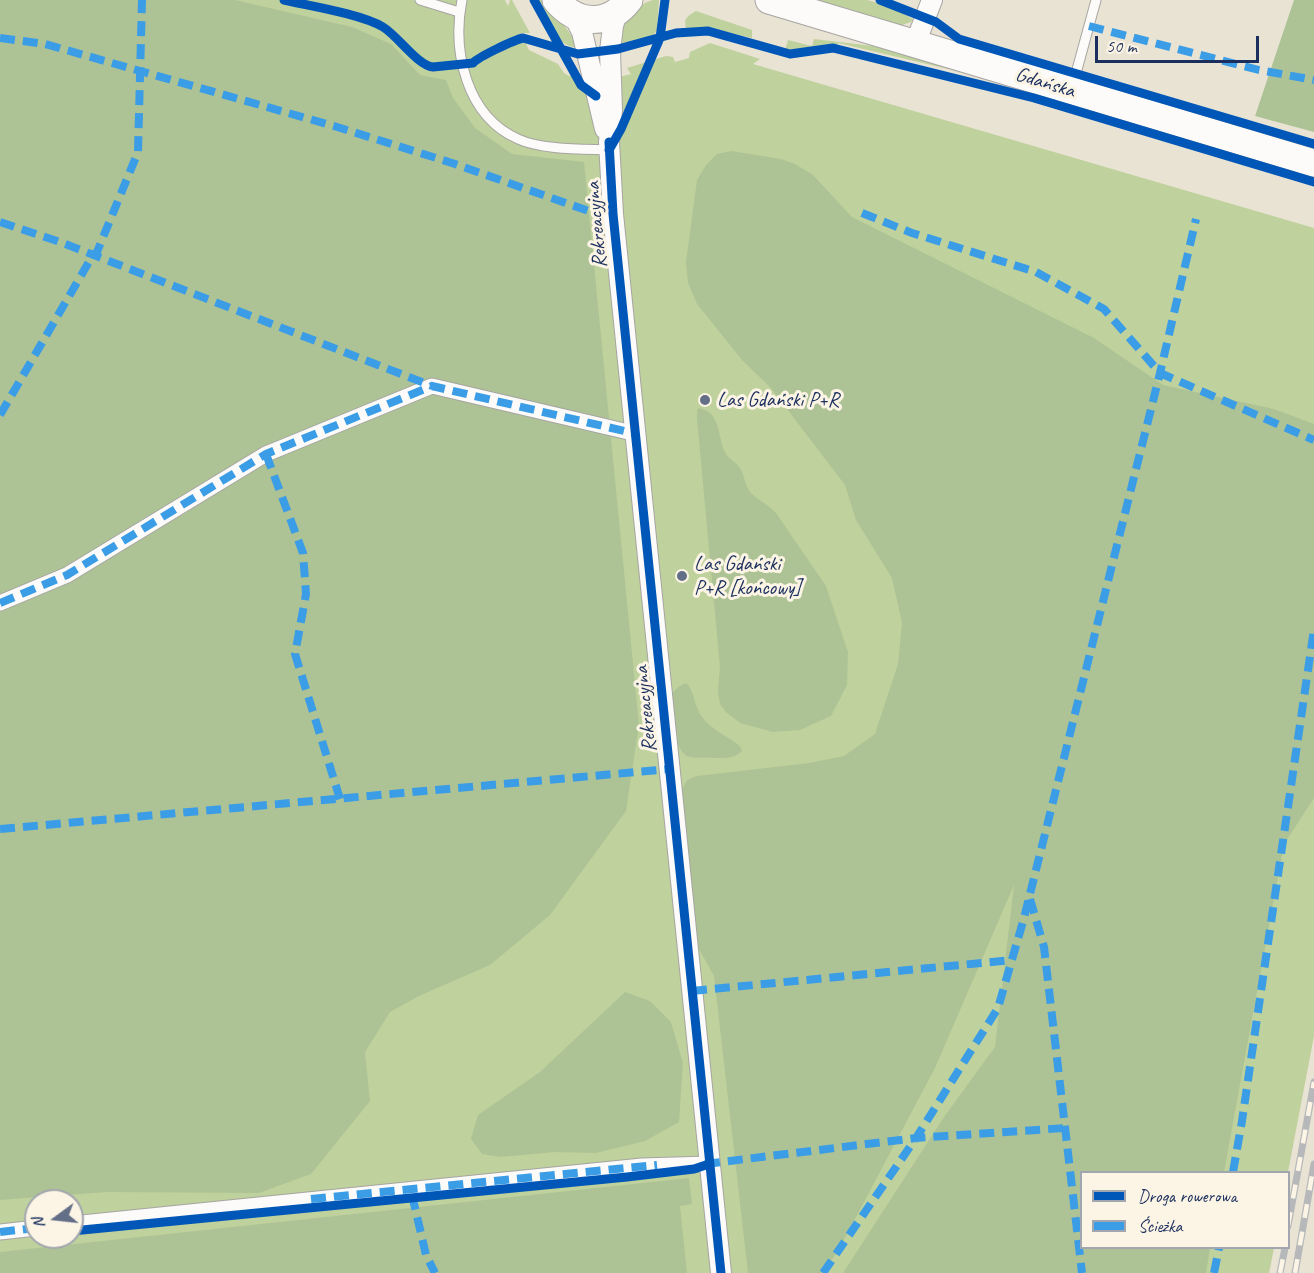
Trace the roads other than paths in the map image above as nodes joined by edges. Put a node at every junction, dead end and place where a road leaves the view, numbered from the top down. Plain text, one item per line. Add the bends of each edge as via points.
1 (420, 0) edge
2 (462, 0) edge
3 (932, 0) edge
4 (1096, 0) edge
5 (767, 1) edge
6 (623, 6) edge
7 (565, 8) edge
8 (459, 12) junction
9 (915, 44) junction
10 (1071, 91) junction
11 (609, 146) junction
12 (1314, 163) edge
13 (637, 434) junction
14 (0, 603) edge
15 (709, 1164) junction
16 (84, 1223) edge
17 (24, 1229) edge
18 (0, 1232) edge
19 (722, 1273) edge

1 - 8 lane
2 - 8 lane
3 - 9 street
4 - 10 lane
5 - 9 main road, Gdańska
6 - 7 main road via 596,20 585,19
6 - 11 street, Rekreacyjna via 613,26 610,51
7 - 11 street, Rekreacyjna via 582,32
8 - 11 lane via 459,42 466,80 488,117 518,139 537,144
9 - 10 main road, Gdańska
10 - 12 main road, Gdańska
11 - 13 street, Rekreacyjna
13 - 14 street via 432,386 266,454 68,575
13 - 15 street, Rekreacyjna
15 - 16 street via 642,1166
15 - 19 street, Rekreacyjna
17 - 18 street

